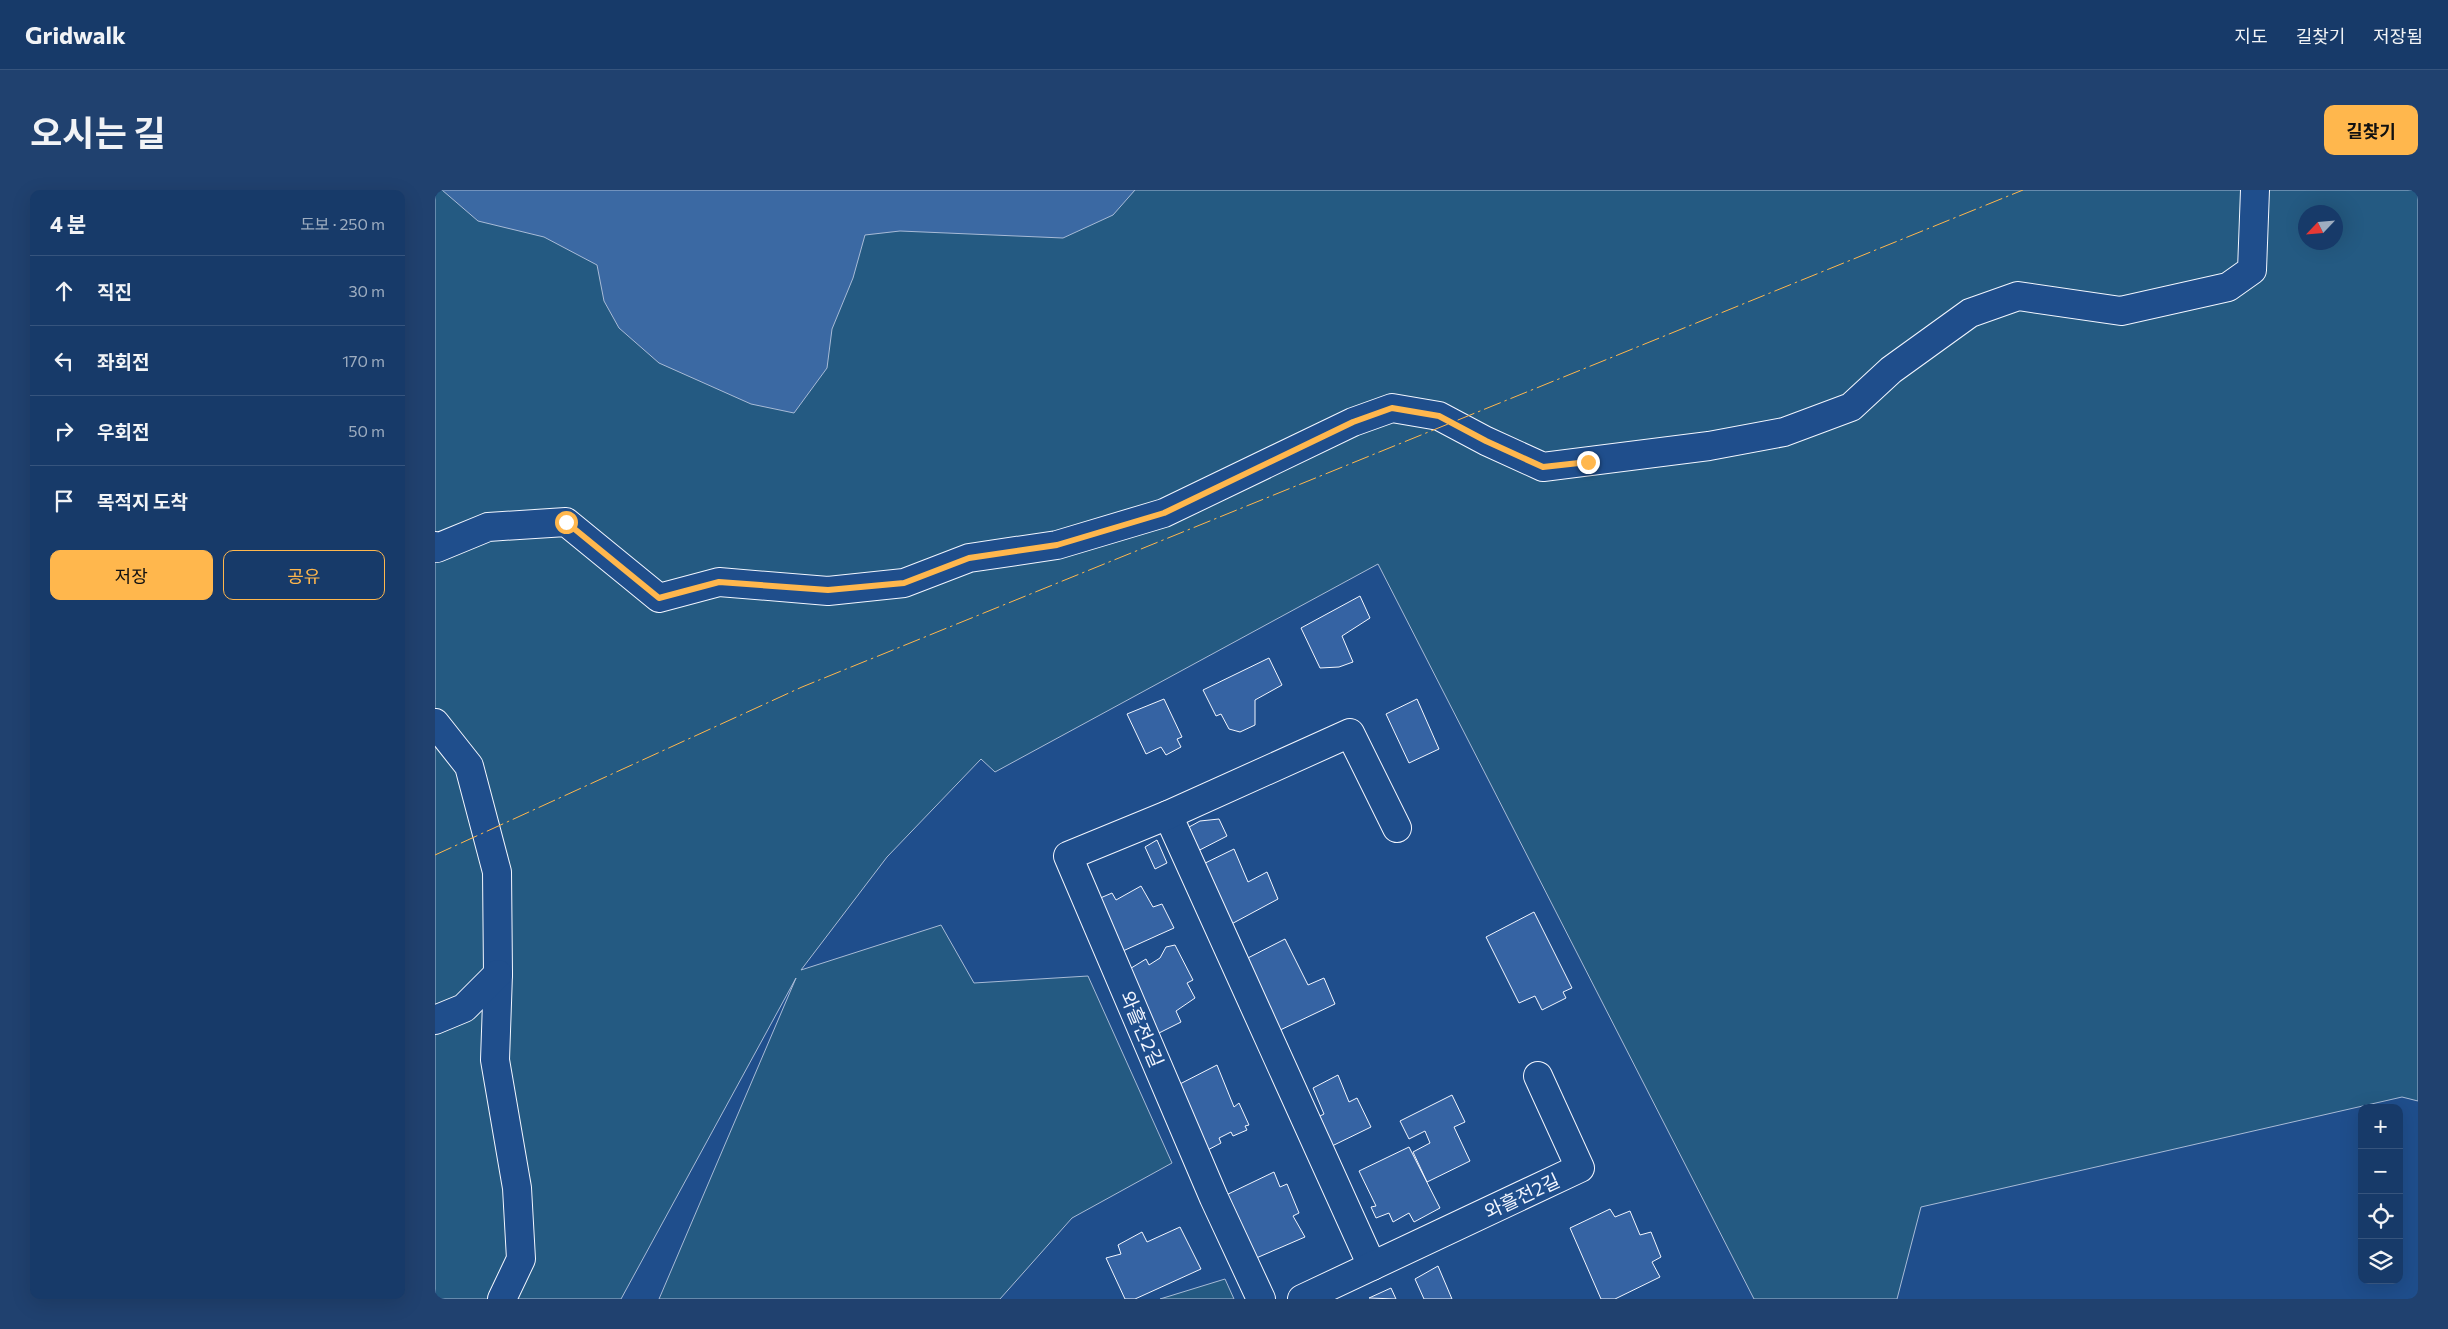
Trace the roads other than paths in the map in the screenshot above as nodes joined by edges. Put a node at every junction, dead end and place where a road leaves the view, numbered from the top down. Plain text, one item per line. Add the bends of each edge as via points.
1 (2255, 190) edge
2 (435, 546) edge
3 (435, 723) edge
4 (1168, 815) junction
5 (1397, 828) dead end
6 (499, 974) junction
7 (435, 1020) edge
8 (1538, 1076) dead end
9 (1372, 1266) junction
10 (501, 1299) edge
11 (1261, 1299) edge
12 (1302, 1299) edge

1 - 2 street via 2252,270 2228,287 2121,311 2018,296 1970,313 1891,370 1851,407 1784,432 1709,446 1543,467 1439,416 1392,408 1353,422 1164,513 1057,545 969,558 904,583 828,590 719,582 659,598 566,522 488,527 437,548
3 - 6 street via 469,766 497,872
4 - 5 street, 와흘전2길 via 1350,733
4 - 9 street
4 - 11 street, 와흘전2길 via 1069,856 1214,1198
6 - 7 street via 464,1008
6 - 10 street via 495,1060 517,1188 521,1259
8 - 9 street, 와흘전2길 via 1580,1168
9 - 12 street, 와흘전2길

